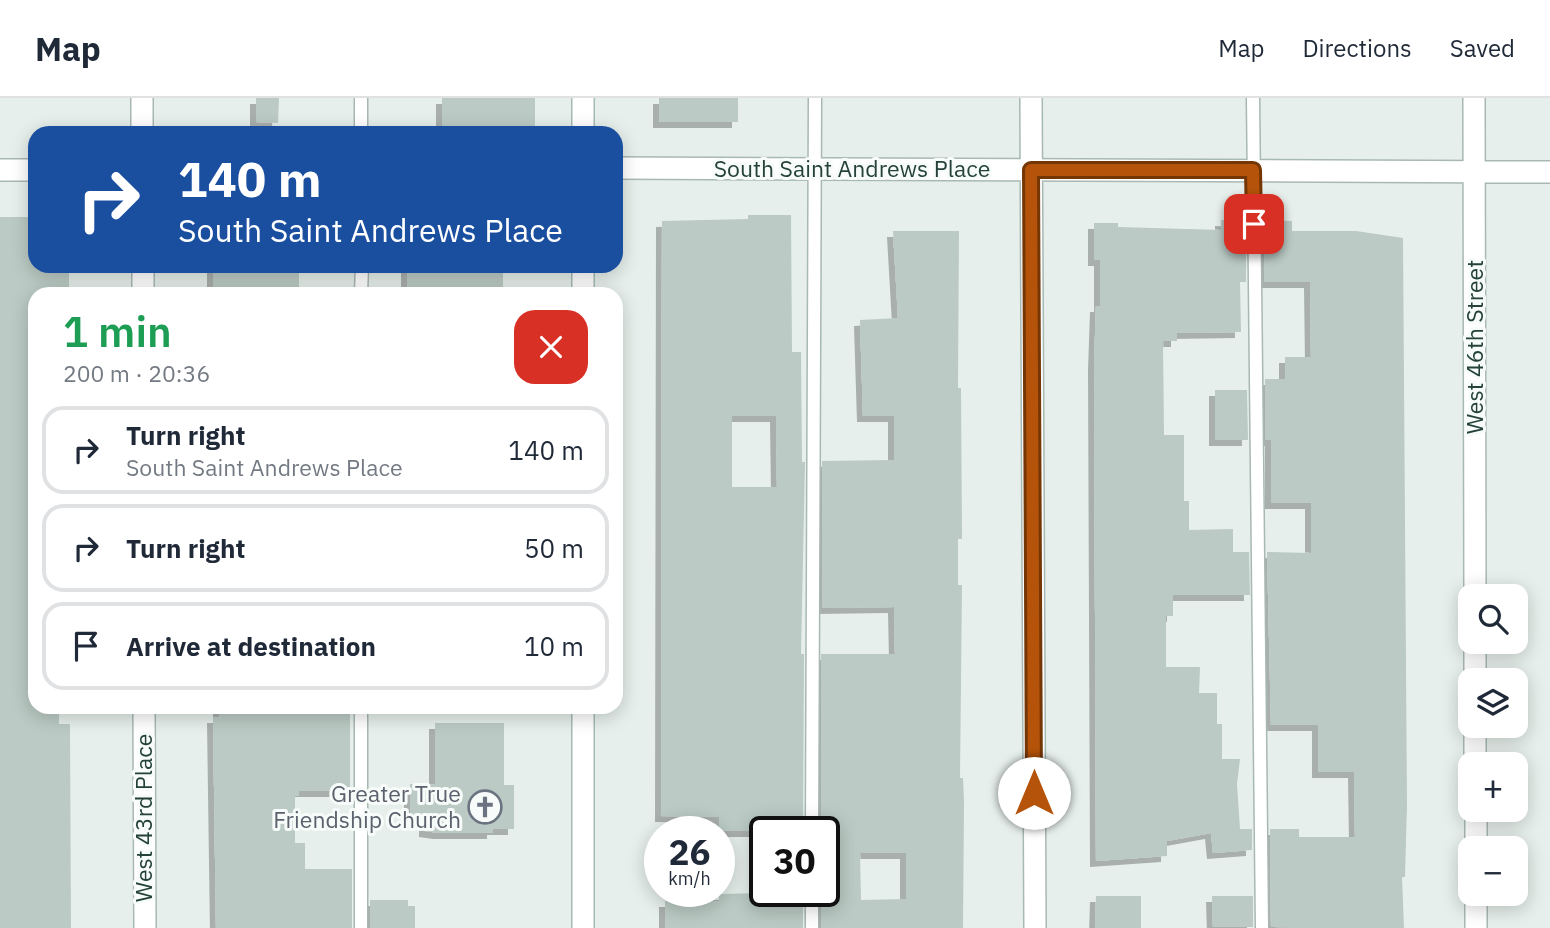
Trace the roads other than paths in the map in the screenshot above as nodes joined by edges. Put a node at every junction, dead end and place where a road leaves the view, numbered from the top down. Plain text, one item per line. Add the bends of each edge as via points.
1 (142, 98) edge
2 (361, 98) edge
3 (583, 98) edge
4 (815, 98) edge
5 (1031, 98) edge
6 (1253, 98) edge
7 (1475, 98) edge
8 (142, 126) edge
9 (361, 126) edge
10 (583, 126) edge
11 (623, 168) edge
12 (816, 168) junction
13 (0, 170) edge
14 (28, 170) edge
15 (1031, 170) junction
16 (1253, 170) junction
17 (1475, 172) junction
18 (1550, 172) edge
19 (1475, 584) edge
20 (144, 714) edge
21 (361, 714) edge
22 (583, 714) edge
23 (812, 816) edge
24 (1476, 906) edge
25 (812, 907) edge
26 (145, 928) edge
27 (361, 928) edge
28 (583, 928) edge
29 (812, 928) edge
30 (1035, 928) edge
31 (1262, 928) edge
32 (1476, 928) edge

1 - 8 street
2 - 9 lane
3 - 10 street
4 - 12 lane
5 - 15 street
6 - 16 lane
7 - 17 street, West 46th Street
11 - 12 street, South Saint Andrews Place
12 - 15 street, South Saint Andrews Place
12 - 23 lane
13 - 14 street
15 - 16 street, South Saint Andrews Place
15 - 30 street
16 - 17 street, South Saint Andrews Place
16 - 31 lane
17 - 18 street, South Saint Andrews Place
17 - 19 street, West 46th Street
20 - 26 street, West 43rd Place
21 - 27 lane
22 - 28 street
24 - 32 street
25 - 29 lane

